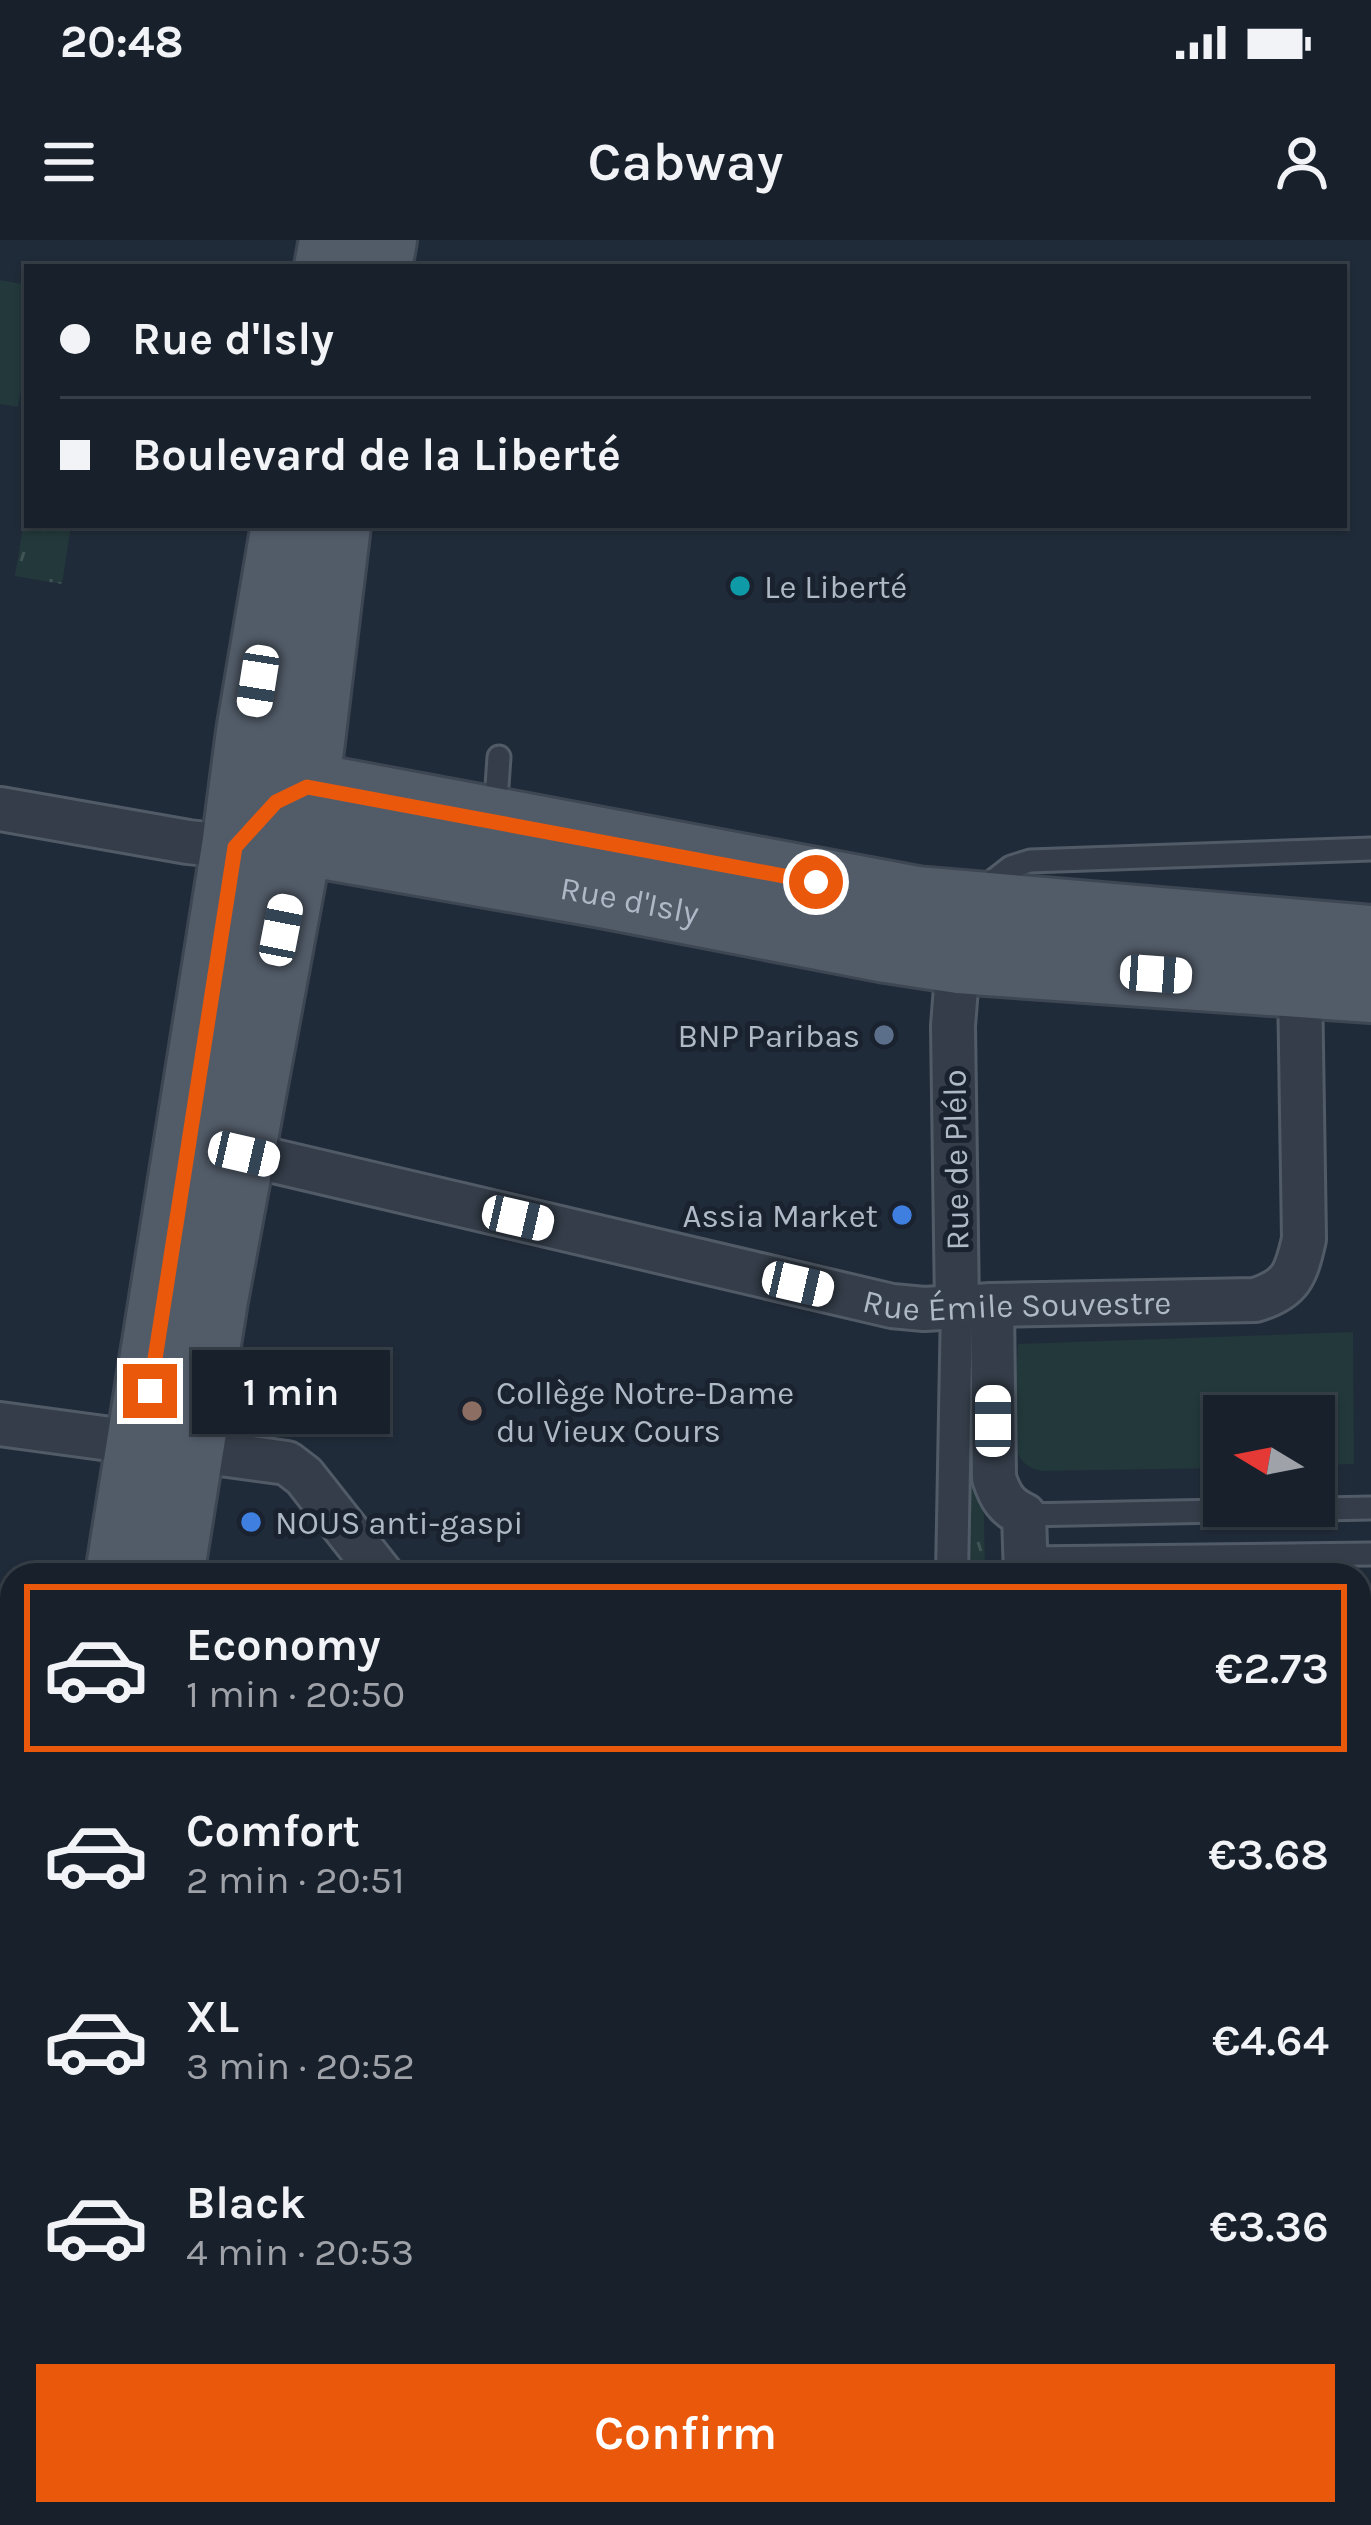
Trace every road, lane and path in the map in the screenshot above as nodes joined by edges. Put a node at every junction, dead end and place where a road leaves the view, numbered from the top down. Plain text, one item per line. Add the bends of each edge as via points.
1 (286, 528) edge
2 (336, 528) edge
3 (499, 758) dead end
4 (0, 809) edge
5 (495, 822) junction
6 (273, 826) junction
7 (1371, 849) edge
8 (961, 933) junction
9 (1371, 939) edge
10 (1300, 984) junction
11 (1371, 989) edge
12 (240, 1153) junction
13 (975, 1305) junction
14 (0, 1424) edge
15 (166, 1447) junction
16 (1371, 1508) edge
17 (1024, 1515) junction
18 (1371, 1554) edge
19 (123, 1563) edge
20 (170, 1563) edge
21 (373, 1563) edge
22 (953, 1563) edge
23 (1026, 1563) edge
24 (1132, 1563) edge

1 - 6 main road via 250,732
2 - 6 main road
3 - 5 lane
4 - 6 street via 188,842
5 - 6 main road, Rue d'Isly
5 - 8 main road, Rue d'Isly via 834,886
6 - 8 main road, Rue d'Isly via 886,949
6 - 12 main road
6 - 15 main road
7 - 8 lane via 1030,861 1011,867
8 - 9 main road, Rue d'Isly
8 - 10 main road, Rue d'Isly
8 - 13 street, Rue de Plélo via 953,1026
10 - 11 main road, Rue d'Isly
10 - 13 street, Rue Émile Souvestre via 1304,1239 1278,1293 1255,1300
12 - 13 street, Rue Émile Souvestre via 892,1306
12 - 15 main road
13 - 17 street via 994,1478 1000,1498
13 - 22 street, Rue de Plélo
14 - 15 street
15 - 19 main road
15 - 20 main road
15 - 21 street via 287,1463
16 - 17 lane
17 - 23 street
18 - 24 lane

